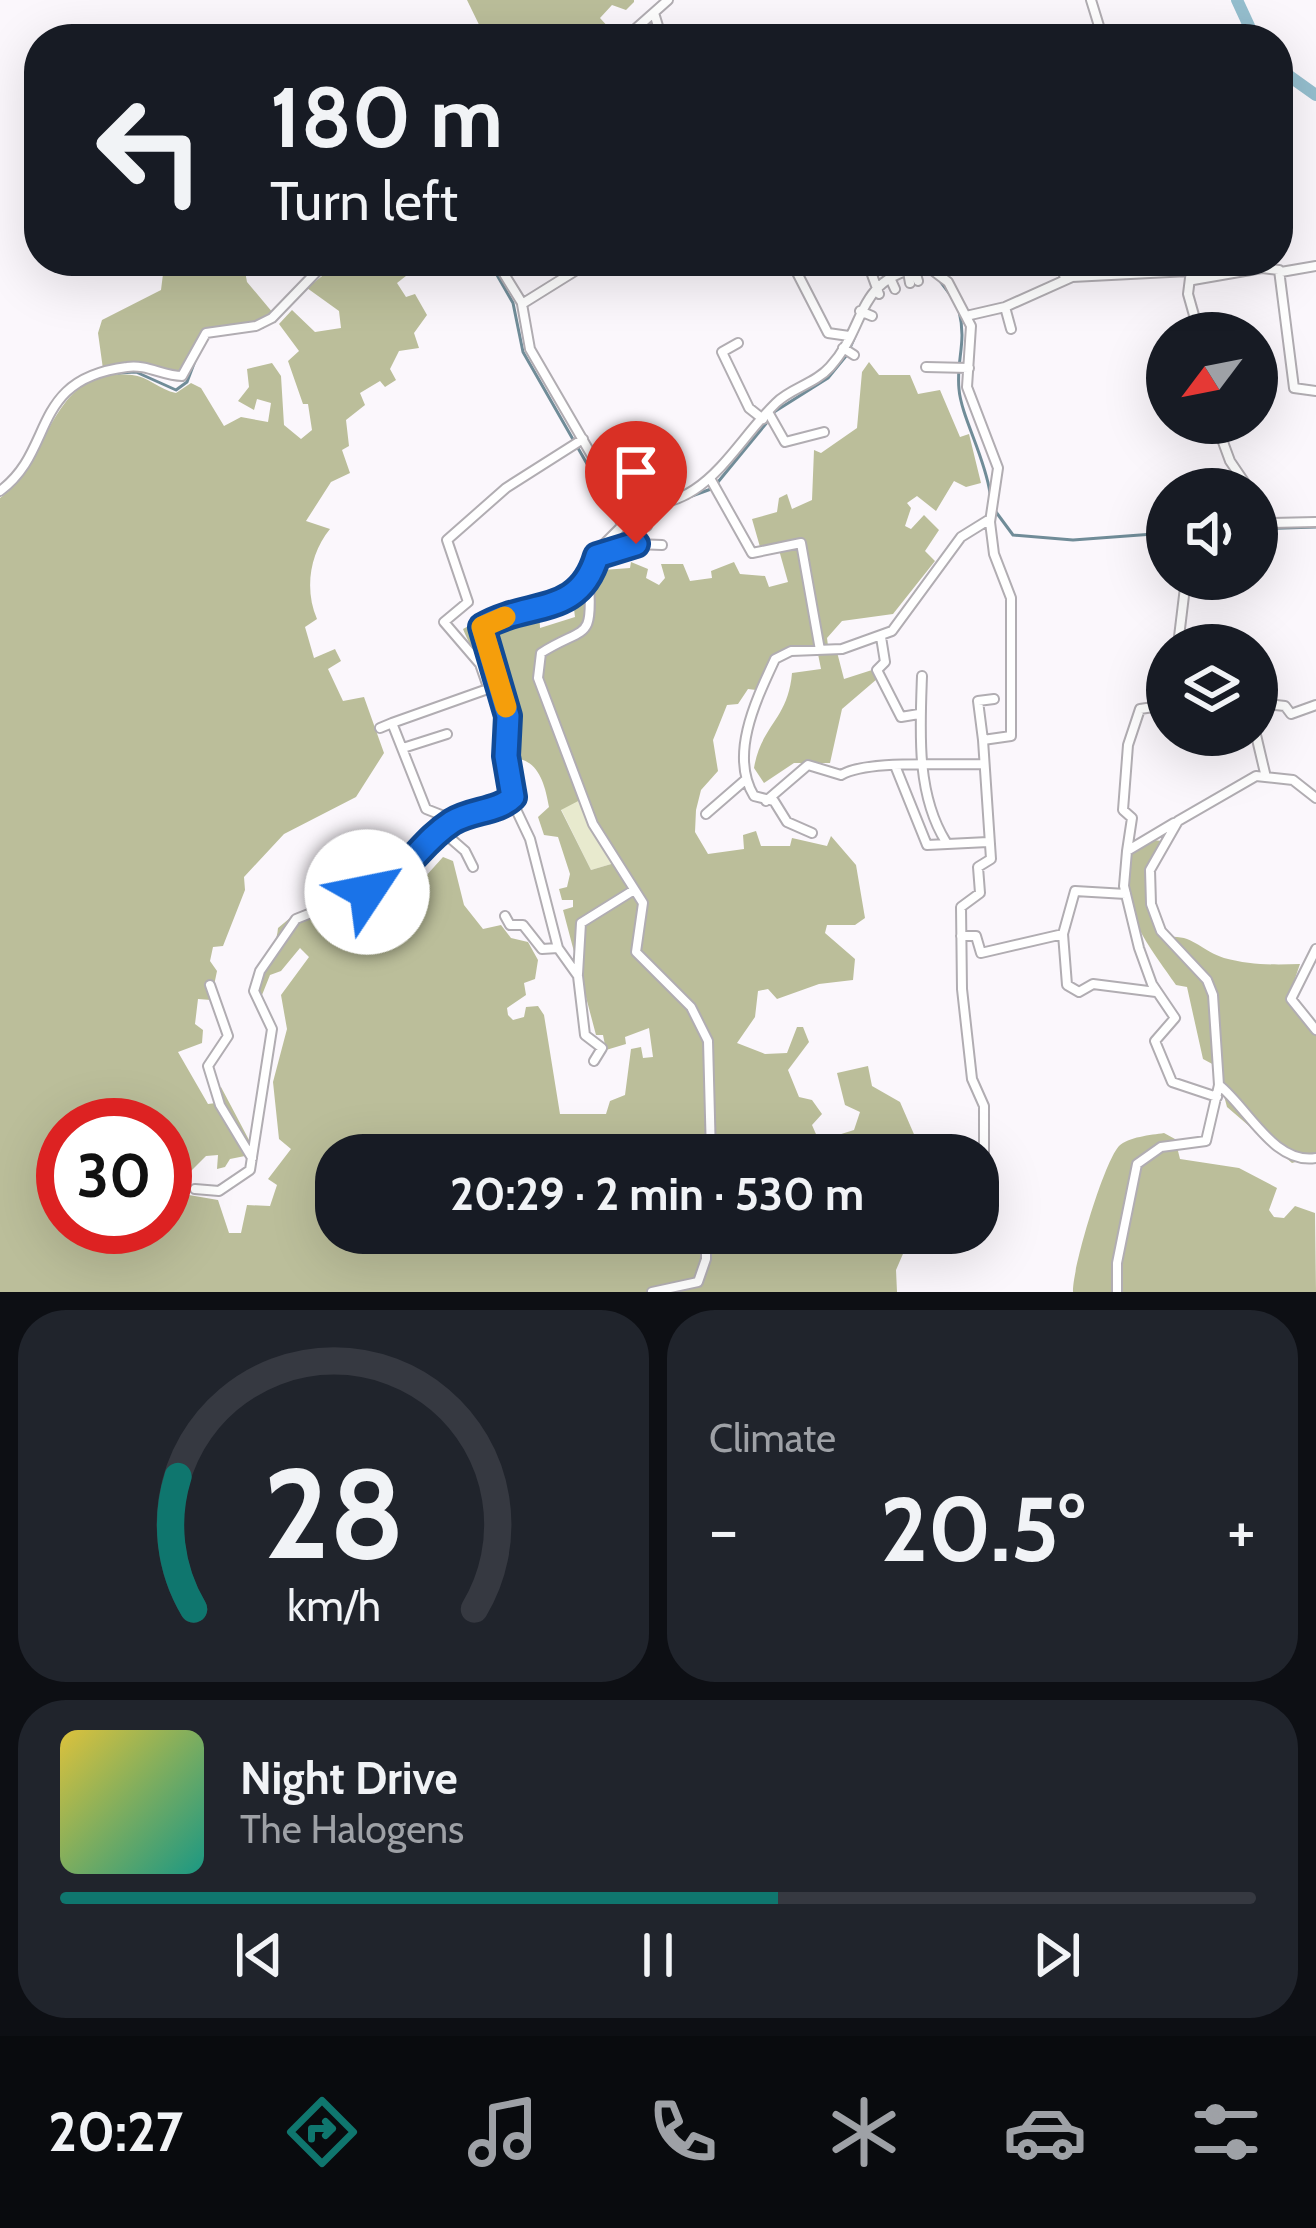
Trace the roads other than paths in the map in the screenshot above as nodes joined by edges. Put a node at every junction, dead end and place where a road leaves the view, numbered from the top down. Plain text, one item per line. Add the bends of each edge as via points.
1 (668, 0) edge
2 (654, 13) junction
3 (641, 24) edge
4 (657, 24) edge
5 (313, 276) edge
6 (505, 276) edge
7 (566, 276) edge
8 (799, 276) edge
9 (872, 276) edge
10 (910, 276) edge
11 (935, 276) edge
12 (1093, 276) edge
13 (1189, 276) edge
14 (1281, 276) edge
15 (1065, 278) joint
16 (876, 291) junction
17 (522, 303) junction
18 (1005, 307) junction
19 (1193, 312) edge
20 (966, 316) junction
21 (1011, 329) dead end
22 (853, 342) junction
23 (738, 343) dead end
24 (964, 367) junction
25 (926, 368) dead end
26 (1316, 391) edge
27 (770, 416) junction
28 (824, 432) dead end
29 (579, 442) junction
30 (714, 484) junction
31 (0, 491) edge
32 (994, 512) junction
33 (620, 514) junction
34 (1316, 522) edge
35 (1278, 523) edge
36 (647, 526) dead end
37 (662, 545) dead end
38 (597, 556) junction
39 (589, 580) junction
40 (881, 637) junction
41 (820, 650) junction
42 (922, 676) dead end
43 (494, 686) junction
44 (994, 699) dead end
45 (1278, 705) edge
46 (1316, 705) edge
47 (1146, 708) edge
48 (920, 714) junction
49 (392, 723) junction
50 (380, 728) dead end
51 (447, 734) dead end
52 (983, 740) junction
53 (403, 748) junction
54 (1261, 756) edge
55 (983, 764) junction
56 (922, 767) junction
57 (896, 768) junction
58 (1265, 773) junction
59 (744, 781) junction
60 (1316, 798) edge
61 (512, 801) junction
62 (766, 801) junction
63 (706, 814) dead end
64 (454, 820) junction
65 (1178, 821) junction
66 (442, 831) junction
67 (812, 833) dead end
68 (946, 842) junction
69 (988, 842) junction
70 (1127, 851) junction
71 (472, 867) dead end
72 (634, 889) junction
73 (1126, 895) junction
74 (505, 916) dead end
75 (1063, 934) junction
76 (960, 937) junction
77 (558, 947) junction
78 (1316, 949) edge
79 (578, 976) junction
80 (210, 986) dead end
81 (1156, 992) junction
82 (1316, 1030) edge
83 (595, 1061) dead end
84 (1219, 1085) junction
85 (1217, 1097) junction
86 (710, 1134) edge
87 (984, 1134) edge
88 (1316, 1158) edge
89 (253, 1160) junction
90 (195, 1189) dead end
91 (706, 1254) edge
92 (652, 1292) edge
93 (1117, 1292) edge

1 - 2 street
2 - 3 street
2 - 4 street
5 - 31 street via 272,318 206,333 182,376 132,366 82,379 65,391
6 - 17 street
7 - 17 street
8 - 22 street via 830,335
9 - 16 street
10 - 16 street
11 - 20 street
12 - 15 street
13 - 19 street
14 - 26 street via 1294,388
15 - 18 street
16 - 22 street
17 - 29 street via 530,349
18 - 20 street
18 - 21 street
20 - 24 street via 974,338
22 - 27 street via 830,375
23 - 27 street via 722,352 749,408
24 - 25 street
24 - 32 street via 965,399 998,468
27 - 28 street via 787,443
27 - 30 street
29 - 33 street
29 - 43 street via 506,488 447,540 468,605 444,622
30 - 33 street
30 - 41 street via 752,553 801,543
32 - 40 street via 961,537
32 - 52 street via 994,554 1011,598 1011,736
33 - 36 street
33 - 38 street
34 - 35 street
37 - 38 street
38 - 39 street
39 - 43 street via 572,598 482,627
39 - 72 street via 588,629 541,653 538,678 593,824
40 - 41 street
40 - 48 street via 885,662 877,670 901,717
41 - 59 street via 775,659 748,729
42 - 48 street
43 - 49 street
43 - 61 street via 508,716
44 - 52 street via 978,701
45 - 46 street via 1291,714
47 - 70 street via 1128,745
48 - 56 street
49 - 50 street
49 - 53 street
51 - 53 street
52 - 55 street
53 - 64 street via 426,808
54 - 58 street
55 - 56 street
55 - 69 street
56 - 57 street
56 - 68 street via 931,815
57 - 62 street via 863,764 841,775 808,765
57 - 68 street via 927,845
58 - 60 street via 1293,780
58 - 65 street
59 - 62 street
59 - 63 street
61 - 64 street
61 - 77 street via 530,838
62 - 67 street
64 - 66 street
65 - 70 street
65 - 84 street via 1156,856 1148,889 1161,931 1211,986
66 - 71 street
66 - 89 street via 423,841 396,879 296,919 260,971 255,996 272,1029
68 - 69 street
69 - 76 street via 991,859 978,867 980,893 962,907
70 - 73 street
72 - 79 street via 581,923
72 - 86 street via 643,903 636,952 692,1007 708,1041
73 - 75 street via 1076,891
73 - 81 street
74 - 77 street via 542,950
75 - 76 street via 984,953 976,936
75 - 81 street via 1067,985 1079,992 1093,984
76 - 87 street
77 - 79 street
78 - 82 street via 1291,999
79 - 83 street via 585,1035 602,1048
80 - 89 street via 228,1036 208,1066 212,1088
81 - 85 street via 1175,1018 1155,1041 1173,1084
84 - 85 street
84 - 88 street via 1275,1145
85 - 93 street via 1206,1141 1161,1147 1137,1164
89 - 90 street via 234,1185
91 - 92 street via 698,1282

